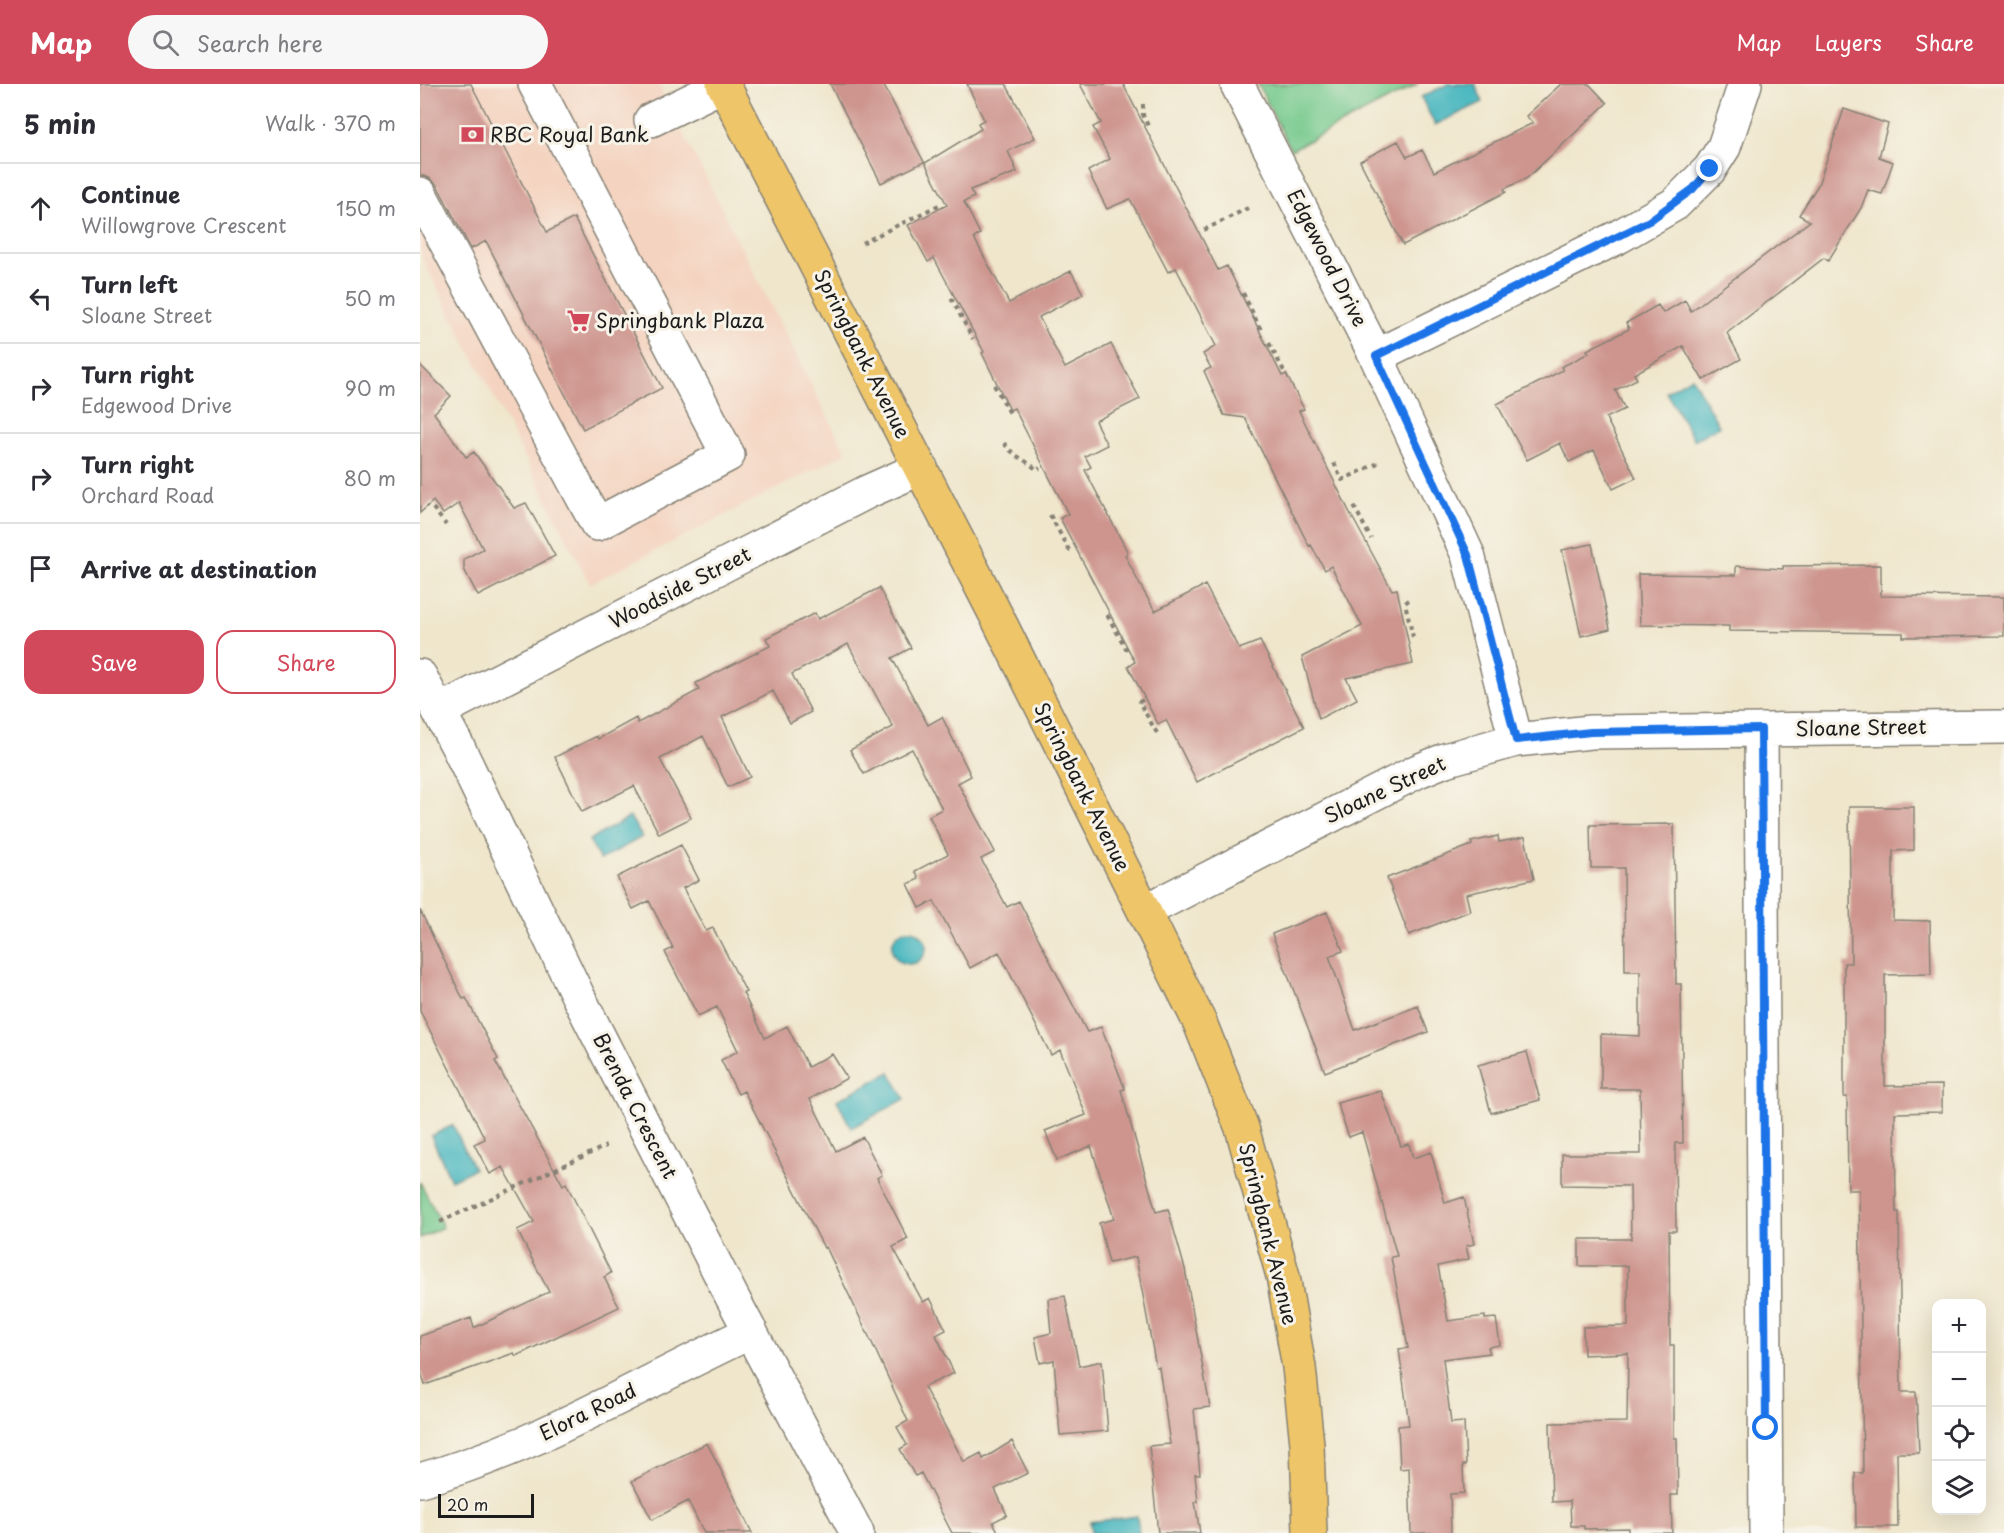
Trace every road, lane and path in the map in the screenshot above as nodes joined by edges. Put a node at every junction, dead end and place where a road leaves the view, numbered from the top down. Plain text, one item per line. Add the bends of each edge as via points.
1 (535, 84) edge
2 (723, 84) edge
3 (1237, 84) edge
4 (1745, 84) edge
5 (1143, 104) dead end
6 (651, 120) dead end
7 (1149, 128) dead end
8 (420, 194) edge
9 (939, 205) dead end
10 (1248, 208) dead end
11 (1204, 230) dead end
12 (862, 243) dead end
13 (1243, 293) dead end
14 (951, 298) dead end
15 (1261, 330) dead end
16 (973, 339) dead end
17 (1269, 343) dead end
18 (1376, 356) junction
19 (1284, 371) dead end
20 (994, 385) dead end
21 (1011, 415) dead end
22 (1004, 443) dead end
23 (1334, 463) dead end
24 (1378, 463) dead end
25 (921, 468) junction
26 (1040, 468) dead end
27 (1354, 506) dead end
28 (433, 508) dead end
29 (1050, 515) dead end
30 (446, 525) dead end
31 (1371, 539) dead end
32 (1073, 548) dead end
33 (1409, 600) dead end
34 (1107, 615) dead end
35 (1413, 637) dead end
36 (1127, 650) dead end
37 (420, 676) edge
38 (1143, 700) dead end
39 (439, 711) junction
40 (2004, 727) edge
41 (1761, 729) junction
42 (1157, 733) dead end
43 (1516, 740) junction
44 (1145, 911) junction
45 (606, 1146) dead end
46 (440, 1222) dead end
47 (751, 1332) junction
48 (420, 1480) edge
49 (857, 1533) edge
50 (1310, 1533) edge
51 (1766, 1533) edge

1 - 8 street via 728,455 597,524
2 - 6 street
2 - 25 main road, Springbank Avenue
3 - 18 street, Edgewood Drive
4 - 18 street via 1724,147 1693,189 1675,204 1620,236
5 - 7 path
9 - 12 path
10 - 11 path
13 - 15 path
14 - 16 path
17 - 19 path
18 - 43 street, Edgewood Drive via 1468,555
20 - 21 path
22 - 26 path via 1012,455 1027,460 1037,470
23 - 24 path via 1342,480
25 - 39 street, Woodside Street
25 - 44 main road, Springbank Avenue
27 - 31 path
28 - 30 path
29 - 32 path via 1070,550
33 - 35 path via 1405,603
34 - 36 path
37 - 39 street, Brenda Crescent
38 - 42 path via 1139,702
39 - 47 street, Brenda Crescent via 570,979
40 - 41 street, Sloane Street
41 - 43 street, Sloane Street via 1591,732
41 - 51 street
43 - 44 street, Sloane Street via 1418,771
44 - 50 main road, Springbank Avenue via 1200,1023 1242,1128 1279,1257 1299,1367
45 - 46 path
47 - 48 street, Elora Road via 509,1450
47 - 49 street, Brenda Crescent

